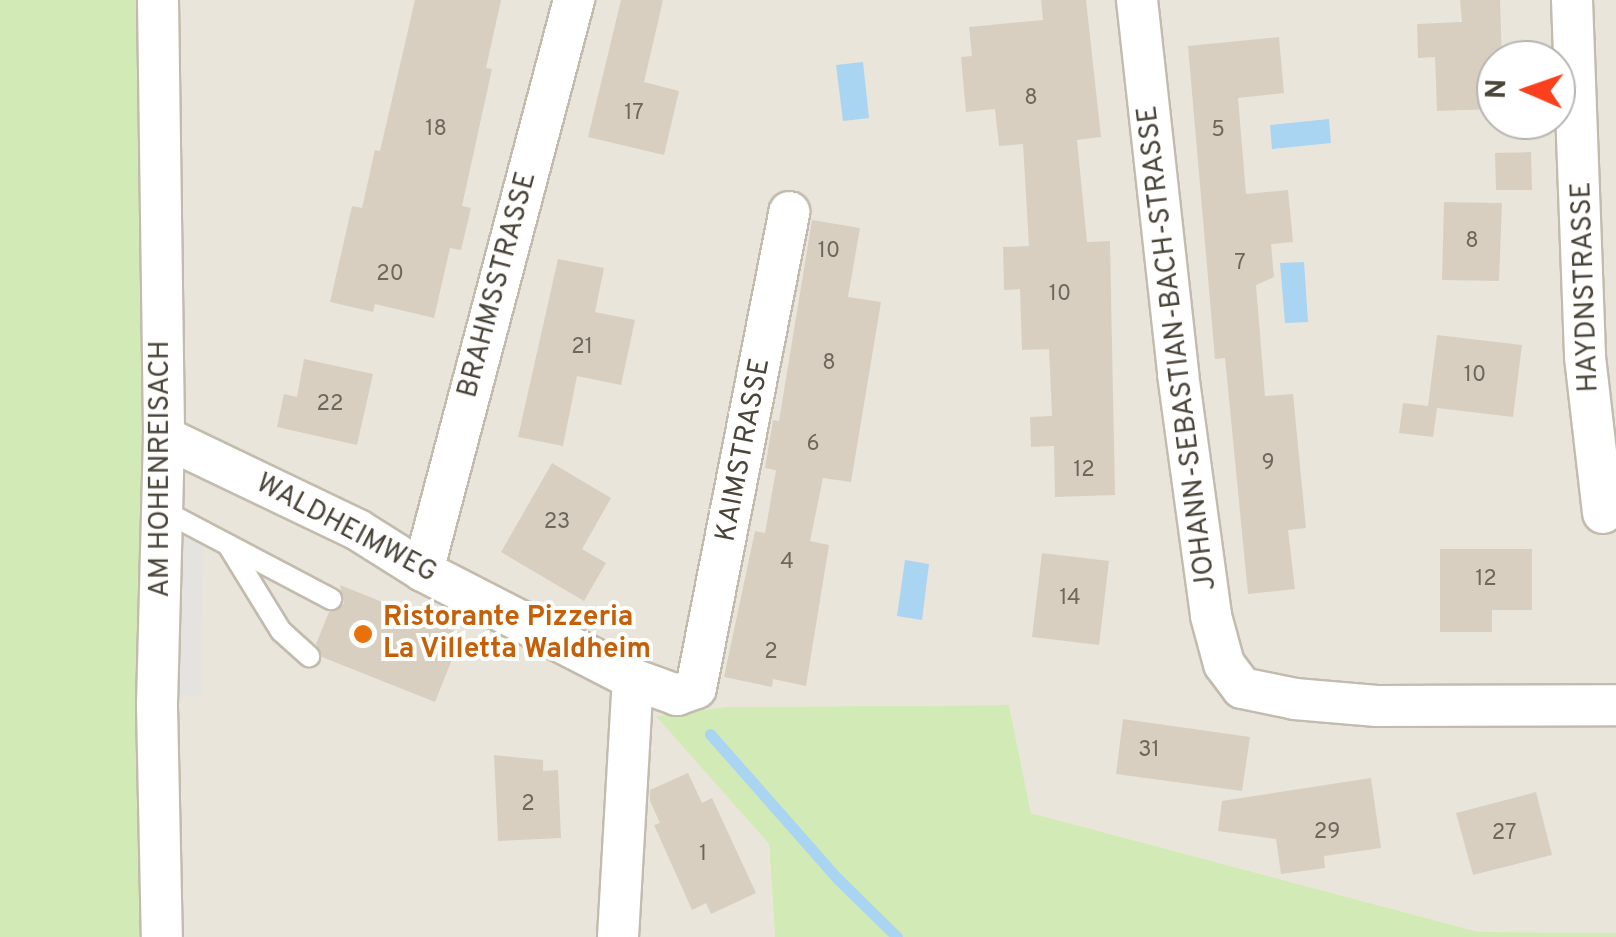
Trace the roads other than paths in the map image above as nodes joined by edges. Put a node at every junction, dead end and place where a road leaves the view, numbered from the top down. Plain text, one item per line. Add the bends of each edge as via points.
1 (158, 0) edge
2 (574, 0) edge
3 (1137, 0) edge
4 (1572, 0) edge
5 (789, 212) dead end
6 (164, 437) junction
7 (164, 511) junction
8 (1603, 513) dead end
9 (227, 544) junction
10 (424, 571) junction
11 (331, 599) dead end
12 (310, 656) dead end
13 (633, 679) junction
14 (696, 688) joint
15 (1616, 705) edge
16 (162, 937) edge
17 (618, 937) edge

1 - 6 street, AM HOHENREISACH
2 - 10 street, BRAHMSSTRASSE
3 - 15 street, JOHANN-SEBASTIAN-BACH-STRASSE via 1178,374 1211,616 1224,664 1242,688 1295,699 1518,709
4 - 8 street, HAYDNSTRASSE via 1586,358
5 - 14 street, KAIMSTRASSE
6 - 7 street, AM HOHENREISACH
6 - 10 street, WALDHEIMWEG via 358,530
7 - 9 lane
7 - 16 street, AM HOHENREISACH via 157,706
9 - 11 lane
9 - 12 lane via 281,630
10 - 13 street, WALDHEIMWEG
13 - 14 street, WALDHEIMWEG via 677,695
13 - 17 street

